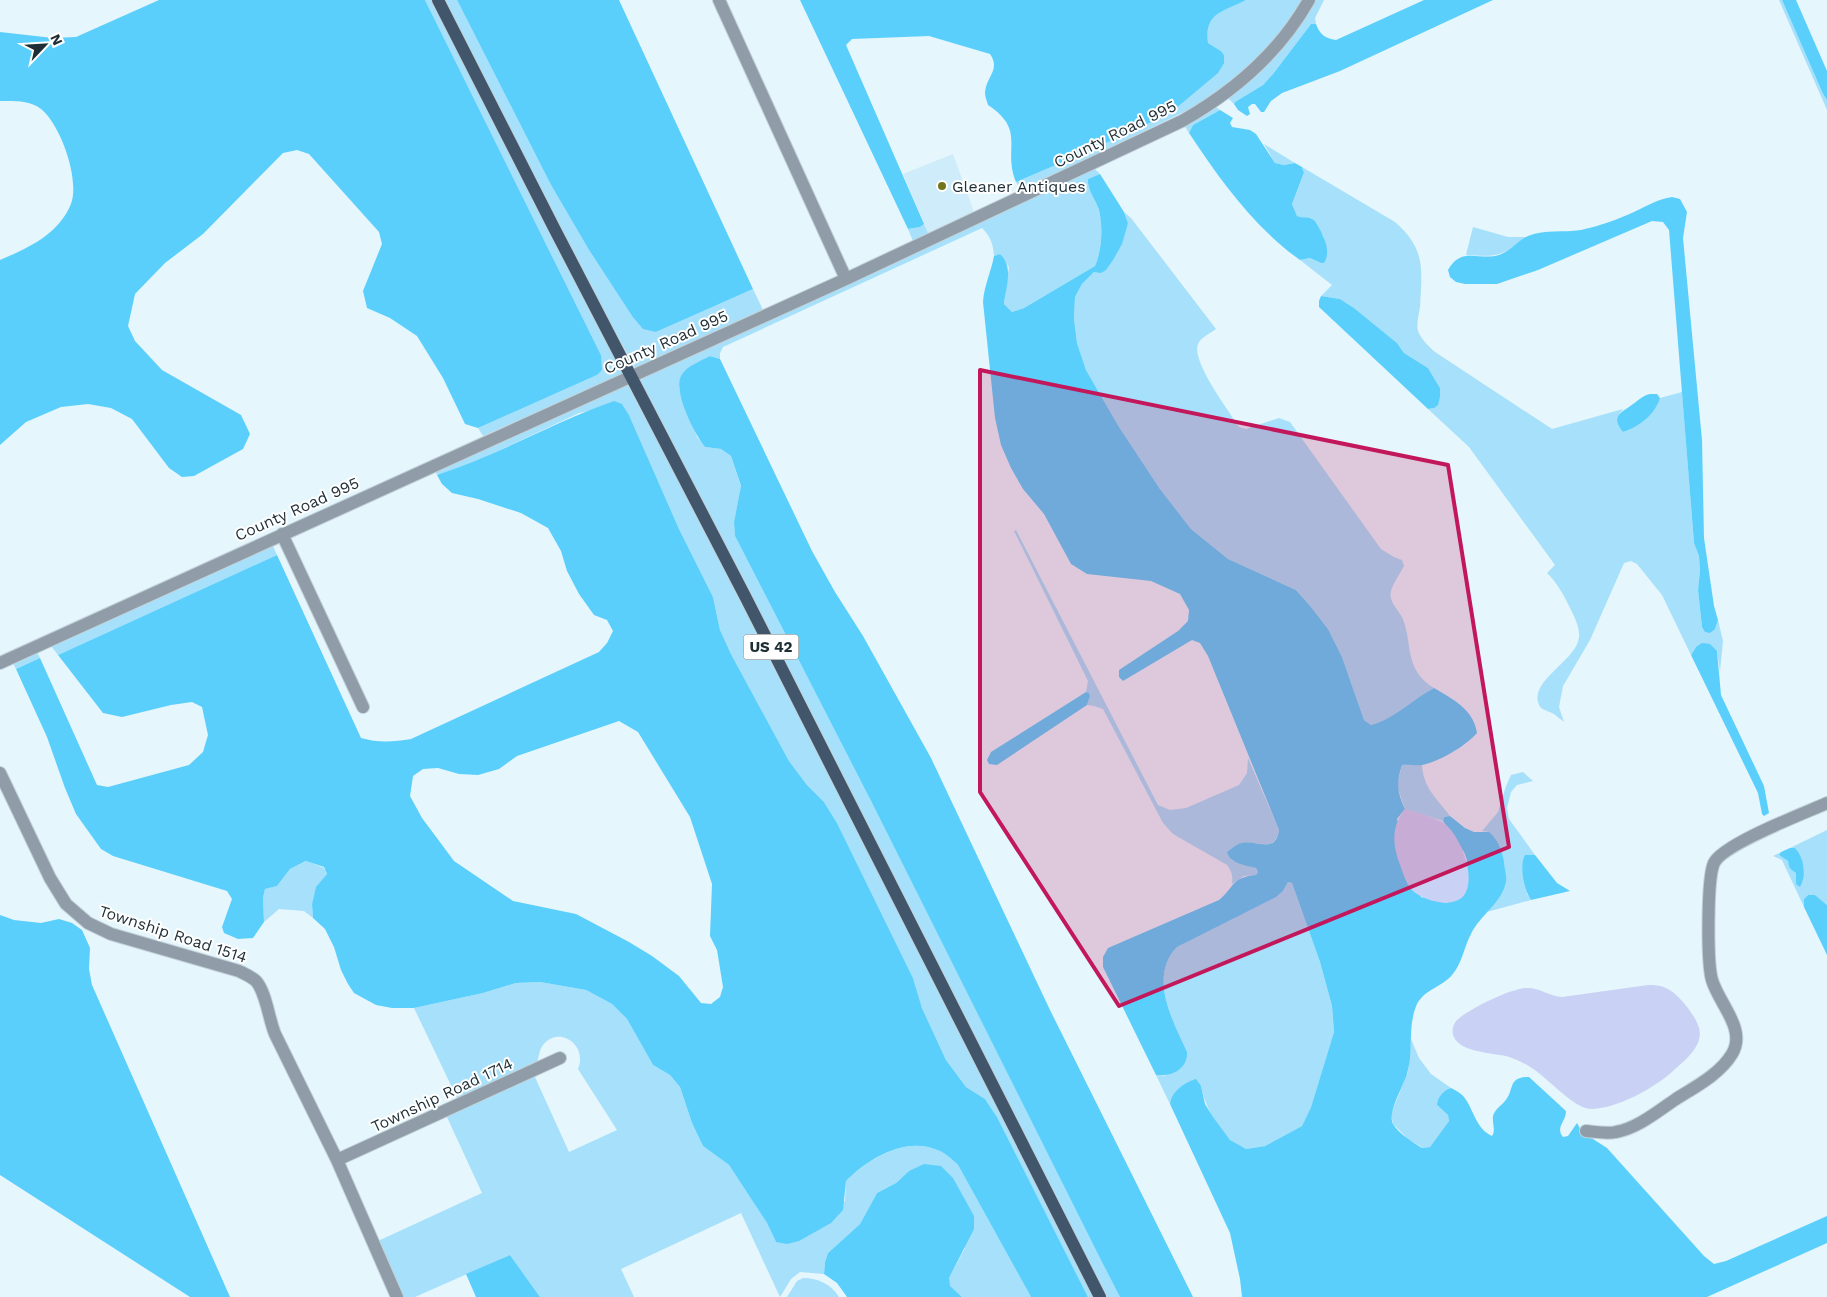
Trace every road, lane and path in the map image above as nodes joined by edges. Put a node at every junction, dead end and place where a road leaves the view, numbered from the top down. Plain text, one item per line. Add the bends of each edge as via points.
1 (438, 0) edge
2 (719, 0) edge
3 (1309, 0) edge
4 (846, 279) junction
5 (632, 375) junction
6 (282, 534) junction
7 (0, 663) edge
8 (364, 707) dead end
9 (0, 773) edge
10 (1827, 803) edge
11 (560, 1058) dead end
12 (1586, 1131) dead end
13 (337, 1160) junction
14 (397, 1297) edge
15 (1100, 1297) edge

1 - 5 main road, US 42
2 - 4 street
3 - 4 street, County Road 995 via 1282,40 1257,68 1201,110
4 - 5 street, County Road 995
5 - 6 street, County Road 995
5 - 15 main road, US 42
6 - 7 street, County Road 995
6 - 8 street
9 - 13 street, Township Road 1514 via 50,878 66,904 88,922 111,934 239,972 256,982 275,1034
10 - 12 street via 1747,839 1714,863 1710,971 1736,1031 1732,1054 1707,1078 1639,1123 1619,1132
11 - 13 street, Township Road 1714
13 - 14 street, Township Road 1514

